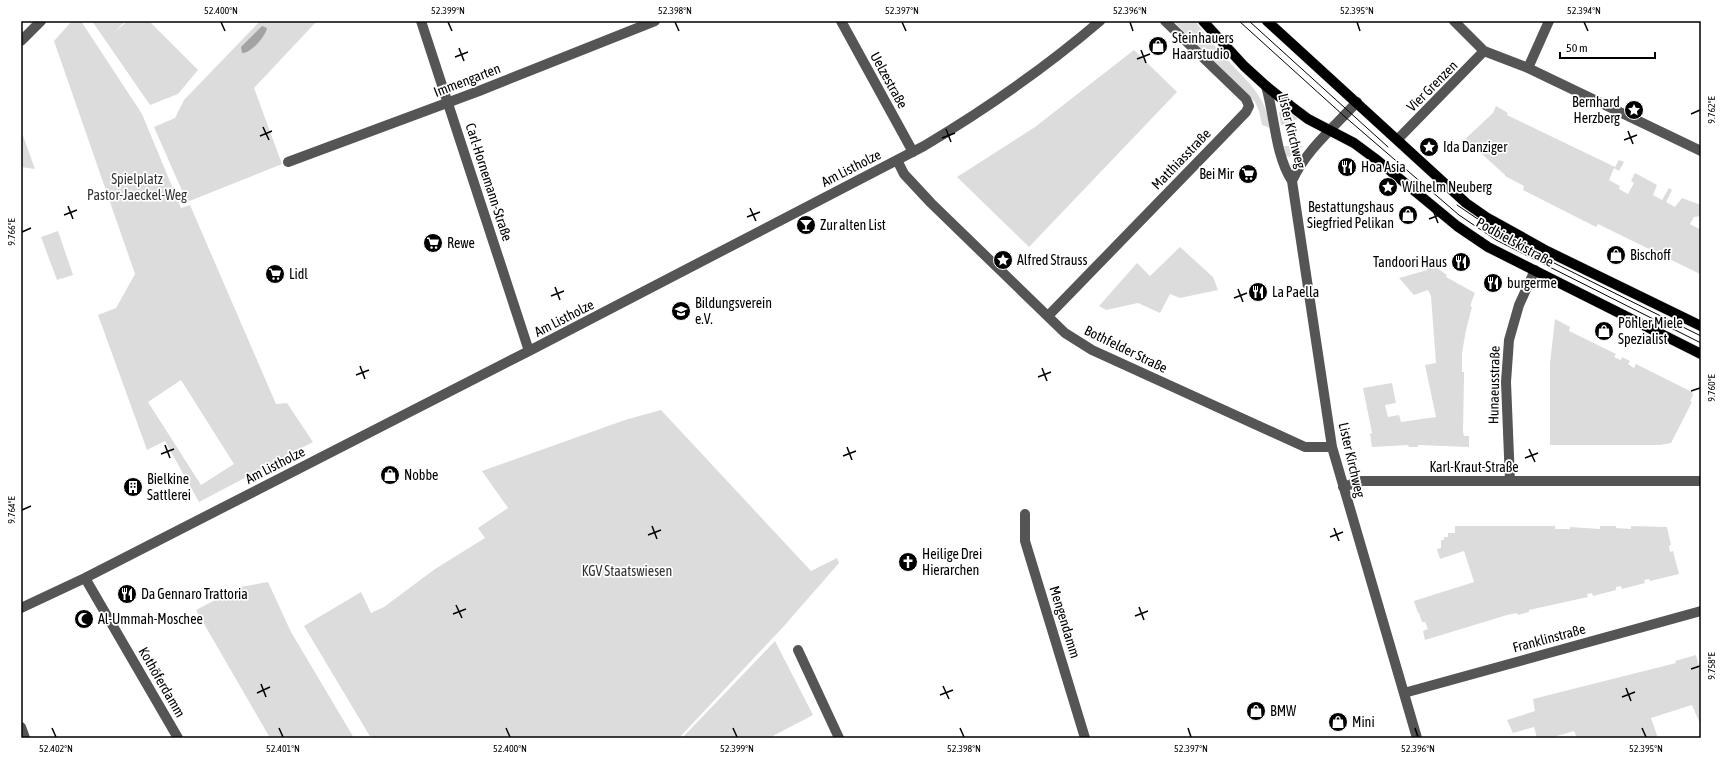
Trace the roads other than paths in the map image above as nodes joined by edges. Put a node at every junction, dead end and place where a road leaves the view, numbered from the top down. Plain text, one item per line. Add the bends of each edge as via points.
1 (42, 21) edge
2 (421, 21) edge
3 (655, 21) edge
4 (840, 21) edge
5 (1100, 21) edge
6 (1165, 21) edge
7 (1203, 21) edge
8 (1267, 21) edge
9 (1454, 21) edge
10 (1549, 21) edge
11 (21, 41) edge
12 (1484, 51) junction
13 (1528, 68) junction
14 (1266, 86) junction
15 (1357, 102) junction
16 (448, 103) junction
17 (1331, 131) junction
18 (1398, 139) junction
19 (1701, 151) edge
20 (913, 152) junction
21 (897, 160) junction
22 (288, 162) dead end
23 (1292, 181) junction
24 (1535, 270) junction
25 (1048, 316) junction
26 (1701, 326) edge
27 (529, 351) junction
28 (1701, 354) edge
29 (1332, 447) junction
30 (1510, 481) junction
31 (1701, 481) edge
32 (1343, 487) junction
33 (1025, 514) dead end
34 (85, 578) junction
35 (21, 608) edge
36 (1701, 611) edge
37 (798, 650) dead end
38 (1404, 693) junction
39 (21, 727) edge
40 (25, 738) edge
41 (178, 738) edge
42 (839, 738) edge
43 (1085, 738) edge
44 (1417, 738) edge

1 - 11 street
2 - 16 street, Carl-Hornemann-Straße
3 - 16 street, Immengarten
4 - 20 street, Uelzestraße
5 - 20 street, Am Listholze via 1028,79 970,119
6 - 25 street, Matthiasstraße via 1246,99 1249,106 1225,134
7 - 14 main road, Podbielskistraße
8 - 15 main road, Podbielskistraße
9 - 12 street
10 - 13 street
12 - 13 street
12 - 18 street, Vier Grenzen
13 - 19 street
14 - 17 main road, Podbielskistraße via 1303,115
14 - 23 street, Lister Kirchweg via 1282,159
15 - 17 street
15 - 18 main road, Podbielskistraße
16 - 22 street, Immengarten
16 - 27 street, Carl-Hornemann-Straße
17 - 23 street, Lister Kirchweg via 1299,166
17 - 24 main road, Podbielskistraße via 1354,143 1377,160 1457,226 1488,247
18 - 26 main road, Podbielskistraße via 1466,203 1486,217 1547,251
20 - 21 street, Am Listholze
21 - 25 street, Bothfelder Straße via 904,174 931,203
21 - 27 street, Am Listholze
23 - 29 street, Lister Kirchweg
24 - 28 main road, Podbielskistraße
24 - 30 street, Hunaeusstraße via 1519,305 1508,340 1506,382
25 - 29 street, Bothfelder Straße via 1065,333 1092,350 1305,448
27 - 34 street, Am Listholze
29 - 32 street, Lister Kirchweg
30 - 31 street, Karl-Kraut-Straße
30 - 32 street, Karl-Kraut-Straße via 1361,481
32 - 38 street, Lister Kirchweg
33 - 43 street, Mengendamm via 1025,542
34 - 35 street, Am Listholze
34 - 41 street, Kothöferdamm
36 - 38 street, Franklinstraße
37 - 42 street
38 - 44 street, Lister Kirchweg
39 - 40 street

